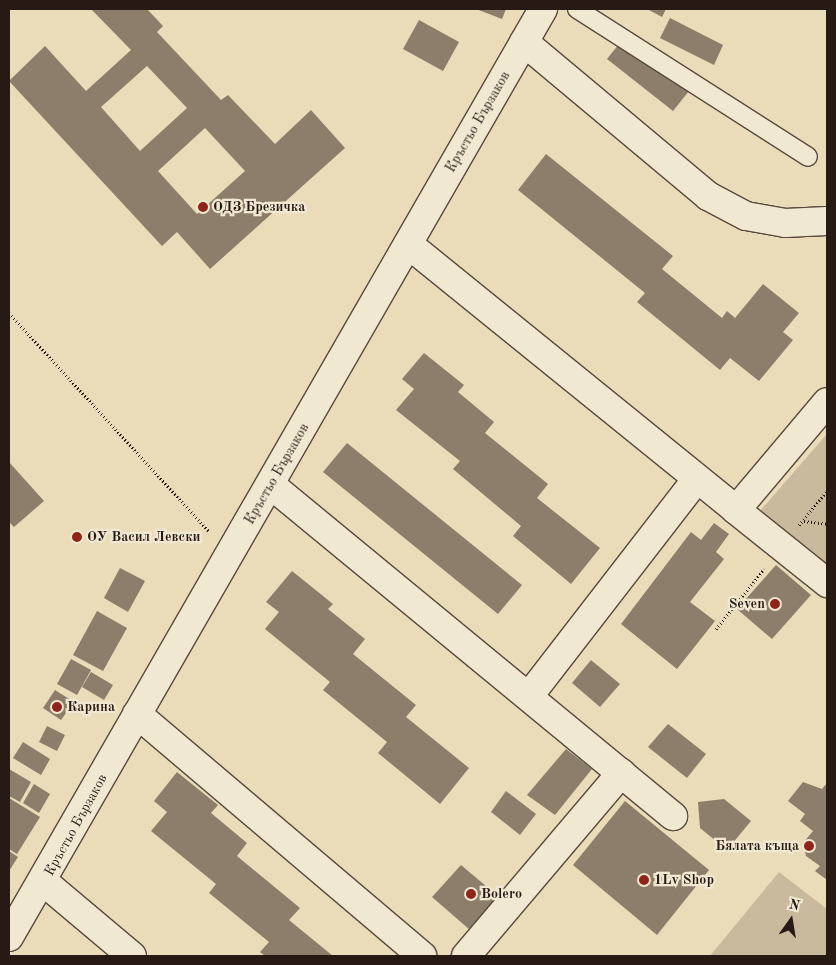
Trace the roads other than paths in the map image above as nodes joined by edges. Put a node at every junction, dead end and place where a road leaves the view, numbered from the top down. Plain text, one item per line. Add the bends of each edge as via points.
1 (543, 9) edge
2 (577, 9) edge
3 (524, 42) junction
4 (808, 157) dead end
5 (827, 221) edge
6 (408, 244) junction
7 (827, 402) edge
8 (697, 479) junction
9 (271, 485) junction
10 (736, 510) junction
11 (827, 583) edge
12 (529, 696) junction
13 (137, 714) junction
14 (621, 772) junction
15 (673, 816) dead end
16 (44, 882) junction
17 (9, 937) edge
18 (9, 950) edge
19 (16, 956) edge
20 (132, 956) edge
21 (422, 956) edge
22 (466, 956) edge

1 - 3 street, Кръстьо Бързаков
2 - 4 lane
3 - 5 street via 708,196 746,216 785,223
3 - 6 street, Кръстьо Бързаков
6 - 8 street
6 - 9 street, Кръстьо Бързаков
7 - 10 street
8 - 10 street
8 - 12 street
9 - 12 street
9 - 13 street, Кръстьо Бързаков
10 - 11 street
12 - 14 street
13 - 16 street, Кръстьо Бързаков
13 - 21 street
14 - 15 street
14 - 22 street
16 - 17 street, Кръстьо Бързаков
16 - 20 street
18 - 19 street

